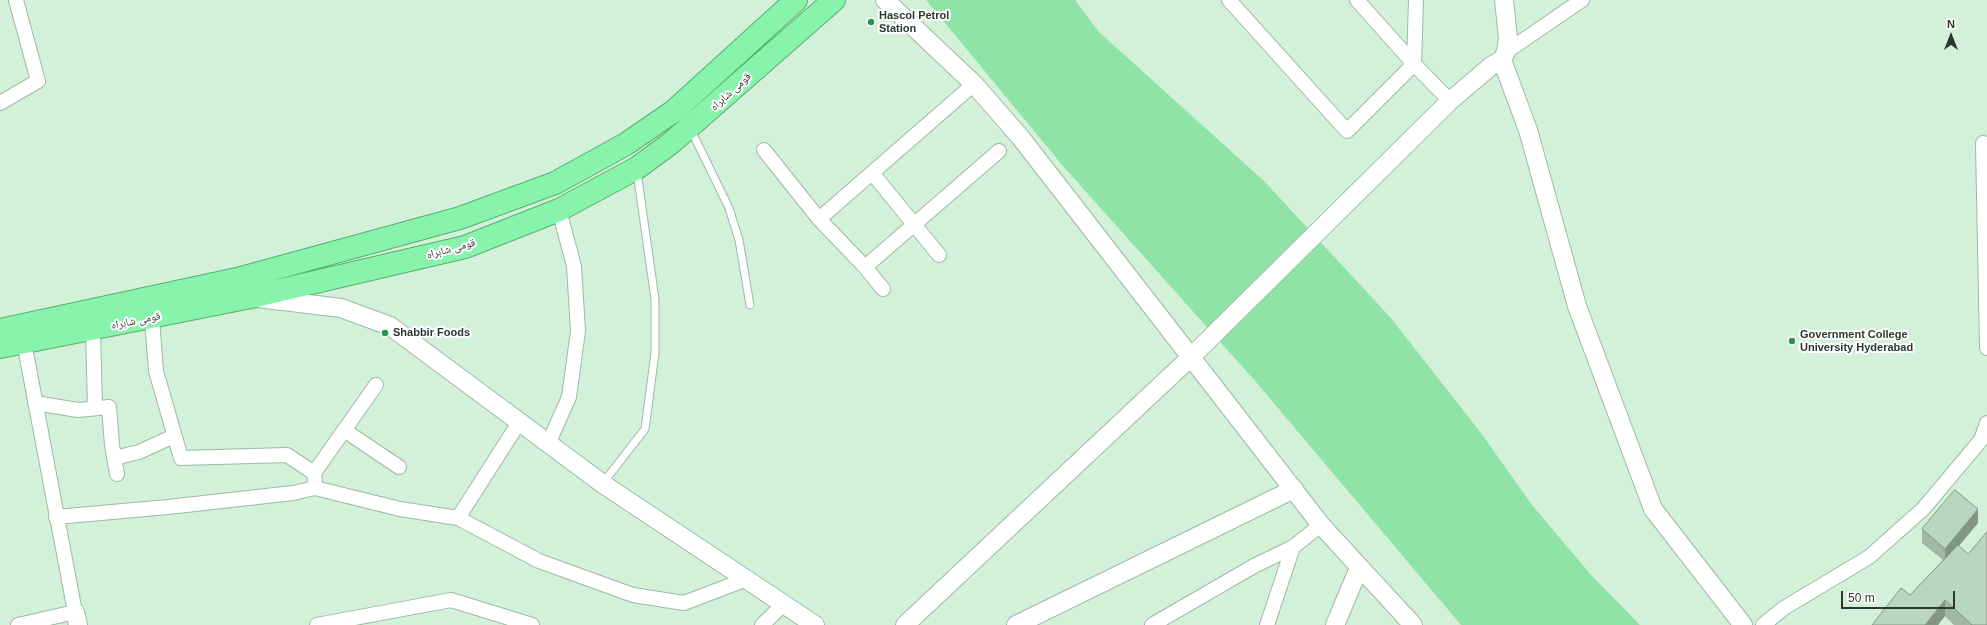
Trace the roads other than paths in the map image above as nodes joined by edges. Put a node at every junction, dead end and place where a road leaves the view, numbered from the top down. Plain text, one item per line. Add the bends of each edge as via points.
1 (16, 0) edge
2 (796, 0) edge
3 (834, 0) edge
4 (886, 0) edge
5 (1229, 0) edge
6 (1357, 0) edge
7 (1416, 0) edge
8 (1504, 0) edge
9 (1582, 0) edge
10 (1504, 56) junction
11 (1414, 64) junction
12 (974, 84) junction
13 (1450, 101) junction
14 (0, 103) edge
15 (674, 111) junction
16 (690, 128) junction
17 (1983, 143) dead end
18 (764, 150) dead end
19 (999, 151) dead end
20 (637, 168) junction
21 (873, 174) junction
22 (559, 210) junction
23 (819, 219) junction
24 (914, 225) junction
25 (939, 255) dead end
26 (865, 267) junction
27 (883, 289) dead end
28 (251, 297) junction
29 (750, 305) dead end
30 (152, 318) junction
31 (93, 329) junction
32 (0, 330) edge
33 (24, 342) junction
34 (0, 347) edge
35 (1987, 348) edge
36 (1191, 357) junction
37 (376, 385) dead end
38 (35, 403) junction
39 (95, 408) junction
40 (520, 421) junction
41 (1987, 423) edge
42 (344, 430) junction
43 (174, 436) junction
44 (549, 442) junction
45 (114, 458) junction
46 (399, 467) dead end
47 (314, 473) junction
48 (117, 474) dead end
49 (603, 484) junction
50 (315, 488) junction
51 (1294, 489) junction
52 (56, 517) junction
53 (458, 518) junction
54 (1322, 525) junction
55 (1293, 547) junction
56 (1359, 568) junction
57 (746, 579) junction
58 (784, 604) junction
59 (76, 619) edge
60 (1155, 624) edge
61 (18, 625) edge
62 (317, 625) edge
63 (532, 625) edge
64 (762, 625) edge
65 (815, 625) edge
66 (905, 625) edge
67 (1016, 625) edge
68 (1267, 625) edge
69 (1335, 625) edge
70 (1413, 625) edge
71 (1743, 625) edge
72 (1763, 625) edge

1 - 14 street via 38,81
2 - 15 highway, قومی شاہراہ
3 - 16 highway, قومی شاہراہ
4 - 12 street
5 - 11 street via 1347,131
6 - 11 street
7 - 11 street
8 - 10 street via 1508,38
9 - 10 street
10 - 13 street
10 - 71 street via 1528,130 1577,306 1653,509
11 - 13 street
12 - 21 street
12 - 36 street via 1021,138
13 - 36 street
15 - 16 highway
15 - 32 highway, قومی شاہراہ via 626,144 555,183 460,218 237,280
16 - 20 highway, قومی شاہراہ
16 - 29 lane via 729,208 738,240
17 - 35 street
18 - 23 street
19 - 24 street
20 - 22 highway, قومی شاہراہ
20 - 49 lane via 655,299 655,353 645,429
21 - 23 street
21 - 24 street
22 - 28 highway, قومی شاہراہ via 466,247
22 - 44 street via 574,266 578,331 568,397
23 - 26 street
24 - 25 street
24 - 26 street
26 - 27 street
28 - 30 highway, قومی شاہراہ
28 - 40 street via 341,308 390,326
30 - 31 highway, قومی شاہراہ
30 - 43 street via 156,371
31 - 33 highway, قومی شاہراہ
31 - 39 street
33 - 34 highway, قومی شاہراہ
33 - 38 street
36 - 51 street
36 - 66 street
37 - 42 street
38 - 39 street via 78,410
38 - 52 street
39 - 45 street via 109,407
40 - 44 street
40 - 53 street
41 - 72 street via 1981,440 1923,509 1869,557 1784,608
42 - 46 street
42 - 47 street
43 - 45 street via 139,452
43 - 47 street via 181,458 287,455
44 - 49 street
45 - 48 street
47 - 50 street
49 - 57 street
50 - 52 street via 293,493 168,507
50 - 53 street via 400,508
51 - 54 street
51 - 67 street
52 - 59 street
53 - 57 street via 539,561 633,594 684,603
54 - 55 street
54 - 56 street
55 - 60 street via 1254,566
55 - 68 street
56 - 69 street
56 - 70 street
57 - 58 street
58 - 64 street
58 - 65 street
59 - 61 street
62 - 63 street via 451,600

